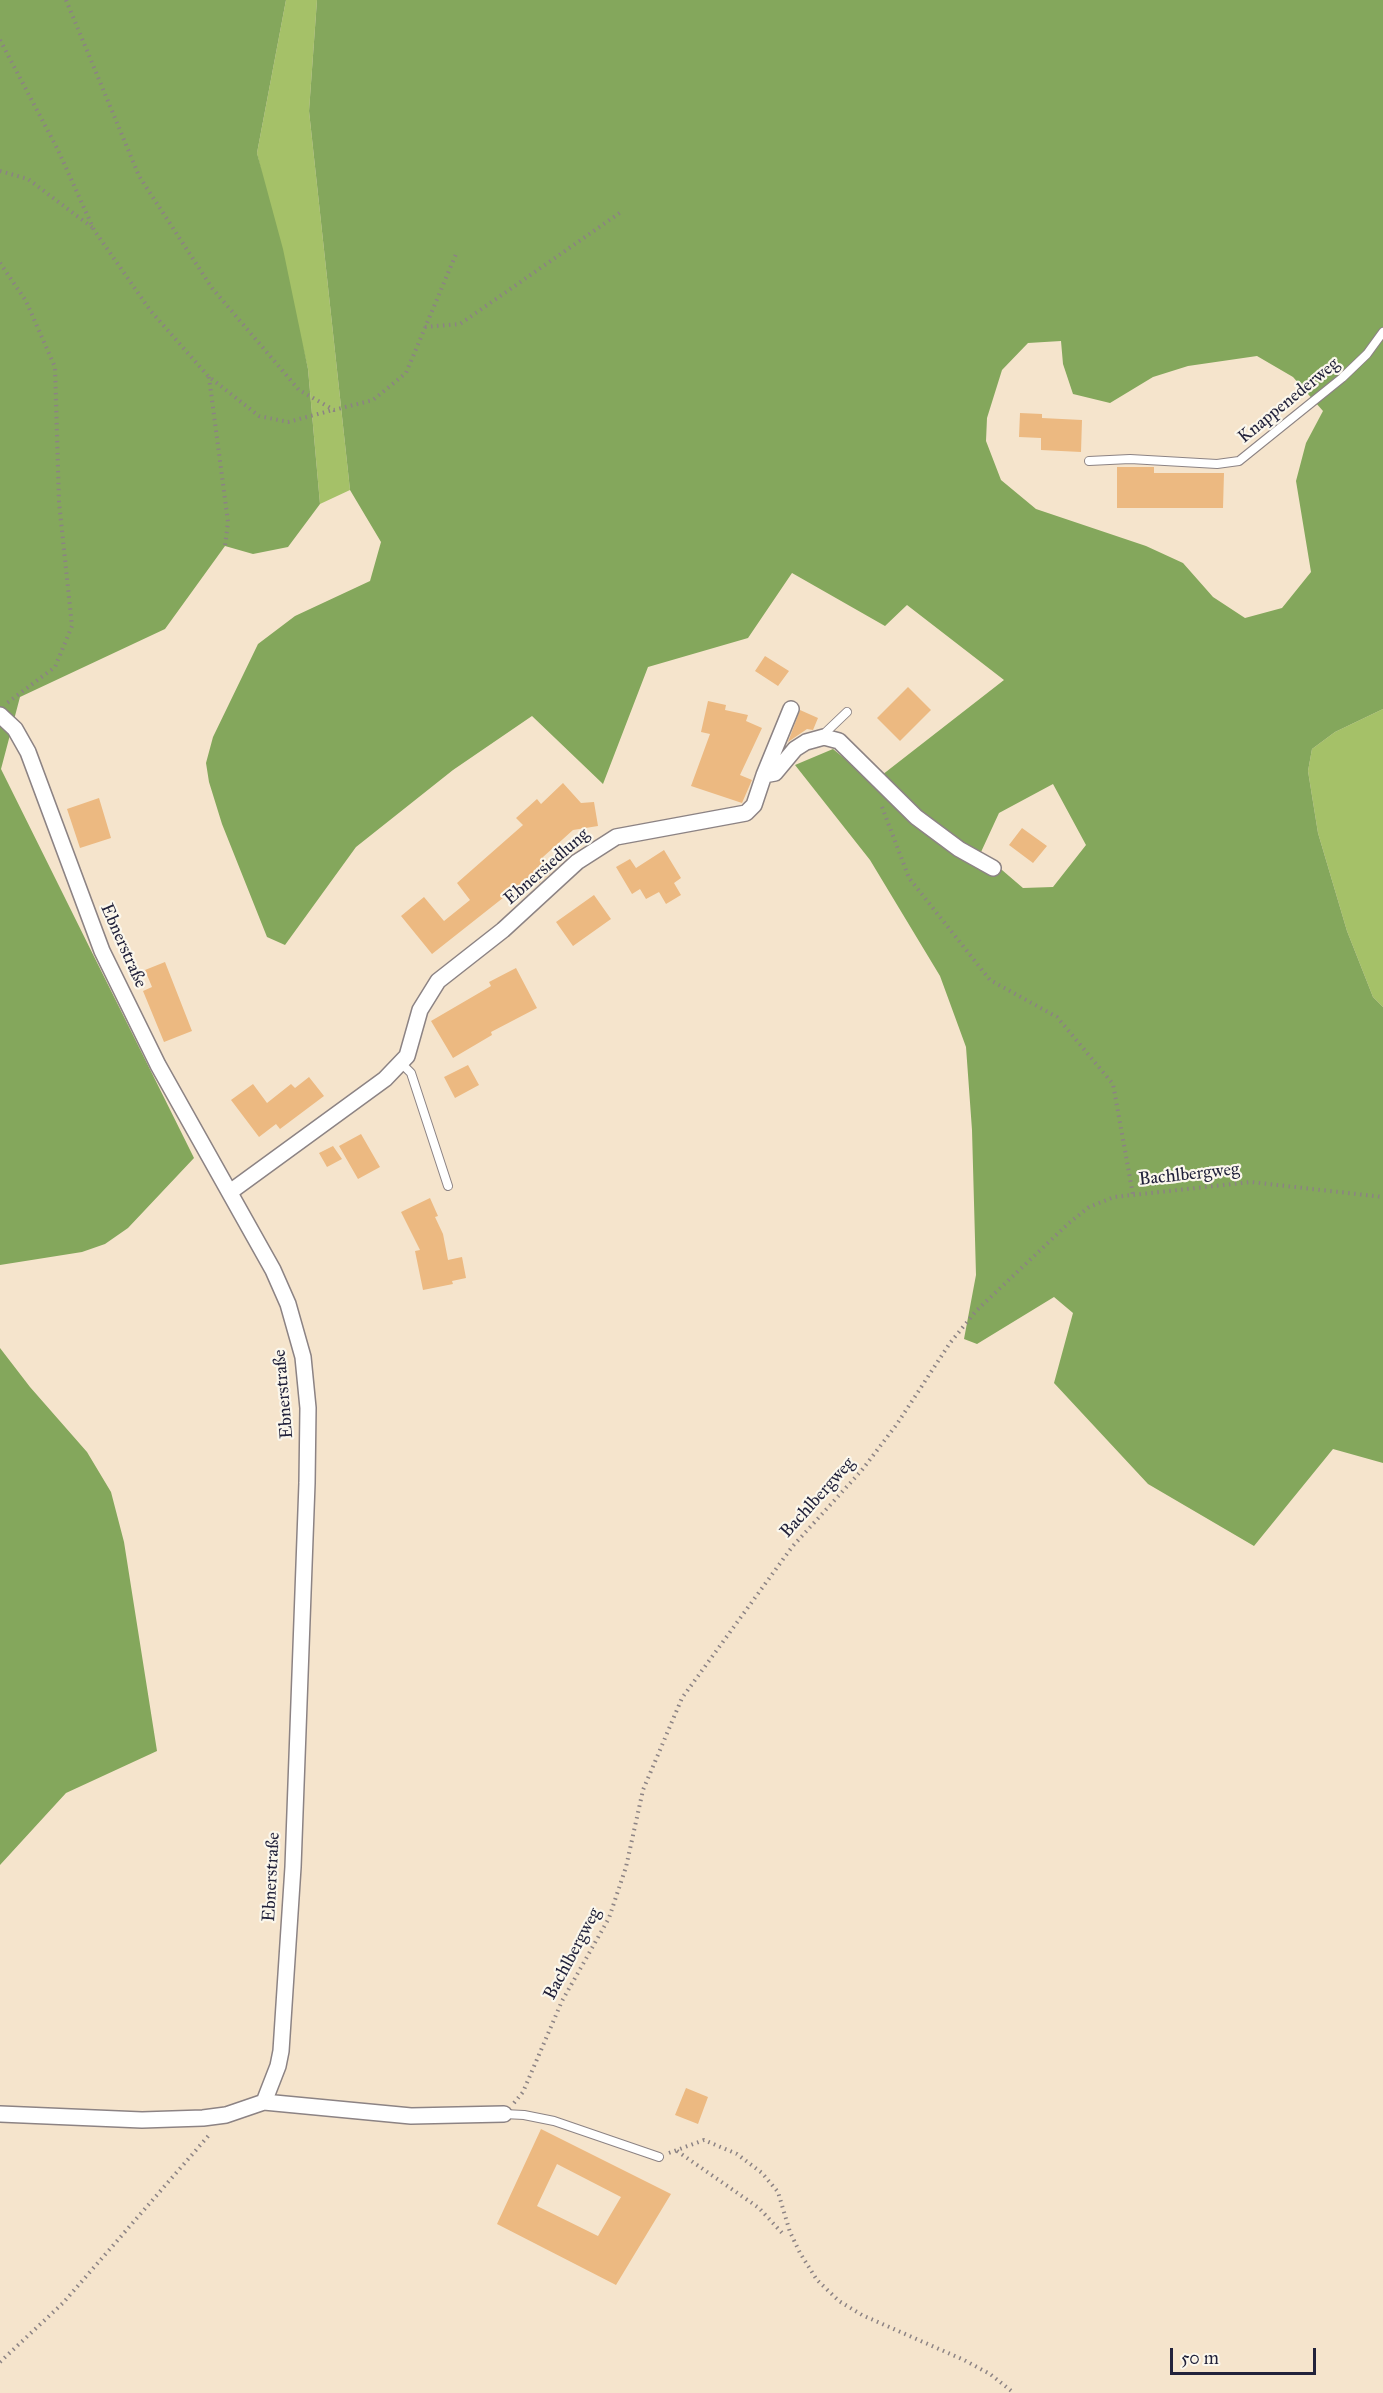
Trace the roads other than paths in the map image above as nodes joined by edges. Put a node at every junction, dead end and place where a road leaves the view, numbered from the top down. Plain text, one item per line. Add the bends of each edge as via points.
1 (1383, 332) edge
2 (1089, 461) dead end
3 (791, 709) dead end
4 (847, 712) dead end
5 (0, 713) edge
6 (824, 737) junction
7 (764, 775) junction
8 (993, 868) dead end
9 (401, 1063) junction
10 (448, 1186) dead end
11 (230, 1192) junction
12 (264, 2102) junction
13 (0, 2114) edge
14 (504, 2115) joint
15 (659, 2157) road end

1 - 2 lane, Knappenederweg via 1342,378 1239,460 1217,464
3 - 7 street, Ebnersiedlung
4 - 6 lane
5 - 11 street, Ebnerstraße via 28,752 94,933 119,989
6 - 7 street via 800,746 777,771
6 - 8 street via 846,747 916,817
7 - 9 street, Ebnersiedlung via 754,805 746,813 616,837 577,862 520,916 438,981 425,999 410,1048
9 - 10 lane via 411,1073
9 - 11 street, Ebnersiedlung via 370,1091
11 - 12 street, Ebnerstraße via 291,1312 303,1357 308,1408 286,1995 278,2066
12 - 13 street via 226,2115 142,2120
12 - 14 street via 411,2116
14 - 15 lane via 554,2121

